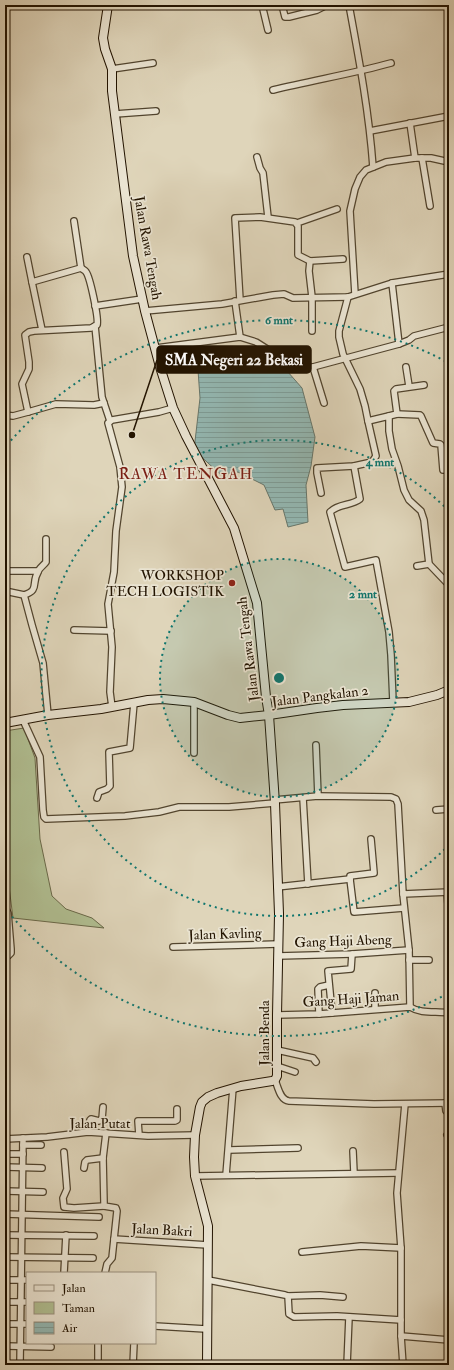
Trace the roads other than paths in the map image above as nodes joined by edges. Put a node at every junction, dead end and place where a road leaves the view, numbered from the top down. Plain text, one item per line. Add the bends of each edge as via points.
1 (108, 5) edge
2 (262, 5) edge
3 (282, 5) edge
4 (327, 5) edge
5 (349, 5) edge
6 (268, 30) dead end
7 (153, 63) dead end
8 (391, 63) dead end
9 (112, 68) junction
10 (362, 71) junction
11 (273, 90) dead end
12 (156, 111) dead end
13 (115, 114) junction
14 (449, 116) edge
15 (410, 123) junction
16 (370, 131) junction
17 (257, 157) dead end
18 (414, 158) junction
19 (422, 158) junction
20 (449, 162) edge
21 (373, 167) junction
22 (430, 206) dead end
23 (337, 209) dead end
24 (268, 217) junction
25 (74, 221) dead end
26 (297, 223) junction
27 (27, 257) dead end
28 (343, 259) dead end
29 (310, 261) junction
30 (81, 268) junction
31 (449, 274) edge
32 (32, 282) junction
33 (392, 283) junction
34 (355, 294) junction
35 (312, 297) junction
36 (348, 297) junction
37 (142, 299) junction
38 (237, 301) junction
39 (95, 306) junction
40 (145, 311) junction
41 (95, 326) junction
42 (449, 327) edge
43 (42, 330) junction
44 (312, 331) dead end
45 (240, 337) junction
46 (400, 344) junction
47 (156, 348) junction
48 (345, 359) junction
49 (314, 367) junction
50 (406, 367) dead end
51 (424, 385) dead end
52 (409, 386) junction
53 (104, 403) junction
54 (324, 404) dead end
55 (173, 408) junction
56 (28, 412) junction
57 (397, 414) junction
58 (5, 415) edge
59 (388, 416) junction
60 (110, 420) junction
61 (368, 421) junction
62 (354, 466) junction
63 (443, 470) dead end
64 (321, 493) dead end
65 (46, 539) dead end
66 (429, 564) junction
67 (417, 566) dead end
68 (5, 571) edge
69 (38, 571) junction
70 (449, 585) edge
71 (5, 592) edge
72 (24, 595) junction
73 (74, 630) dead end
74 (110, 631) junction
75 (448, 691) edge
76 (449, 700) edge
77 (194, 702) junction
78 (393, 702) junction
79 (134, 703) junction
80 (112, 707) junction
81 (48, 715) junction
82 (269, 716) junction
83 (23, 720) junction
84 (5, 723) edge
85 (316, 746) dead end
86 (194, 753) dead end
87 (318, 796) junction
88 (98, 798) dead end
89 (303, 798) junction
90 (275, 801) junction
91 (449, 809) edge
92 (436, 810) dead end
93 (371, 839) dead end
94 (350, 879) junction
95 (308, 884) junction
96 (277, 887) junction
97 (448, 892) edge
98 (403, 894) junction
99 (448, 904) edge
100 (5, 907) edge
101 (404, 908) junction
102 (278, 944) junction
103 (173, 947) dead end
104 (408, 950) junction
105 (352, 954) junction
106 (5, 956) edge
107 (278, 956) junction
108 (409, 960) junction
109 (429, 960) dead end
110 (329, 986) junction
111 (375, 993) dead end
112 (410, 1007) junction
113 (376, 1009) junction
114 (332, 1013) junction
115 (449, 1013) edge
116 (277, 1014) junction
117 (319, 1014) junction
118 (277, 1050) junction
119 (316, 1062) dead end
120 (277, 1066) junction
121 (295, 1072) dead end
122 (275, 1080) junction
123 (233, 1088) junction
124 (447, 1103) edge
125 (405, 1104) junction
126 (103, 1107) dead end
127 (177, 1108) dead end
128 (449, 1114) edge
129 (88, 1132) junction
130 (106, 1133) junction
131 (139, 1135) junction
132 (195, 1135) junction
133 (23, 1138) junction
134 (5, 1139) edge
135 (23, 1145) junction
136 (41, 1145) dead end
137 (298, 1148) dead end
138 (229, 1150) junction
139 (353, 1151) dead end
140 (64, 1152) dead end
141 (5, 1154) edge
142 (23, 1154) junction
143 (103, 1158) junction
144 (5, 1167) edge
145 (23, 1167) junction
146 (42, 1168) dead end
147 (84, 1168) dead end
148 (354, 1173) junction
149 (398, 1173) junction
150 (195, 1176) junction
151 (226, 1176) junction
152 (5, 1191) edge
153 (23, 1191) junction
154 (43, 1192) dead end
155 (104, 1206) junction
156 (22, 1213) junction
157 (5, 1214) edge
158 (99, 1217) dead end
159 (5, 1234) edge
160 (21, 1235) junction
161 (66, 1235) junction
162 (94, 1236) dead end
163 (114, 1239) junction
164 (208, 1245) junction
165 (401, 1248) junction
166 (302, 1252) dead end
167 (5, 1257) edge
168 (21, 1257) junction
169 (65, 1258) junction
170 (93, 1258) dead end
171 (64, 1272) edge
172 (105, 1272) edge
173 (5, 1280) edge
174 (24, 1280) edge
175 (208, 1280) junction
176 (288, 1296) junction
177 (343, 1297) dead end
178 (5, 1302) edge
179 (24, 1302) edge
180 (349, 1318) junction
181 (401, 1320) junction
182 (5, 1324) edge
183 (24, 1324) edge
184 (156, 1326) edge
185 (206, 1329) junction
186 (401, 1336) junction
187 (449, 1340) edge
188 (98, 1344) edge
189 (134, 1344) edge
190 (5, 1346) edge
191 (20, 1346) junction
192 (51, 1347) dead end
193 (20, 1365) edge
194 (98, 1365) edge
195 (133, 1365) edge
196 (207, 1365) edge
197 (347, 1365) edge
198 (403, 1365) edge

1 - 9 street, Jalan Rawa Tengah via 103,38 104,49
2 - 6 street
3 - 4 street via 285,17
5 - 10 street
7 - 9 street
8 - 10 street
9 - 13 street, Jalan Rawa Tengah
10 - 11 street
10 - 16 street
12 - 13 street
13 - 37 street, Jalan Rawa Tengah via 133,256
14 - 15 street
15 - 16 street
15 - 18 street
16 - 21 street
17 - 24 street via 263,173
18 - 19 street
18 - 21 street via 386,162
19 - 20 street
19 - 22 street
21 - 34 street via 360,177 350,211
23 - 26 street
24 - 26 street
24 - 38 street via 234,218
25 - 30 street
26 - 29 street via 298,255
27 - 32 street
28 - 29 street
29 - 35 street
30 - 32 street
30 - 39 street via 87,273
31 - 33 street
32 - 43 street
33 - 34 street
33 - 46 street
34 - 36 street
35 - 36 street
35 - 38 street via 293,298 280,294
35 - 44 street
36 - 48 street via 339,331
37 - 39 street
37 - 40 street, Jalan Rawa Tengah
38 - 40 street
38 - 45 street
39 - 41 street via 98,321
40 - 47 street, Jalan Rawa Tengah
41 - 43 street
41 - 53 street
42 - 46 street via 414,336
43 - 56 street via 25,334 29,369 22,384
45 - 47 street
45 - 49 street via 256,342 297,368
46 - 48 street
47 - 55 street, Jalan Rawa Tengah
48 - 49 street
48 - 61 street via 360,389
49 - 54 street
50 - 52 street
51 - 52 street
52 - 57 street via 394,391
53 - 56 street via 56,404
53 - 60 street
55 - 60 street
55 - 82 street, Jalan Rawa Tengah via 234,528 256,594
56 - 58 street via 13,416
57 - 59 street
57 - 63 street via 421,416 433,443 441,445
59 - 61 street
59 - 66 street via 392,449 404,490 409,500 421,511 424,520
60 - 74 street via 108,426 120,467 122,486 114,572 108,604
61 - 62 street via 375,460
62 - 64 street via 317,468
62 - 78 street via 360,499 330,512 345,567 376,560 392,656
65 - 69 street via 46,562
66 - 67 street
66 - 70 street
68 - 69 street
69 - 72 street via 34,590
71 - 72 street
72 - 81 street via 43,663
73 - 74 street
74 - 80 street
75 - 76 street
75 - 78 street, Jalan Pangkalan 2 via 416,700
77 - 79 street, Jalan Pangkalan 2 via 163,699
77 - 82 street, Jalan Pangkalan 2 via 240,718
77 - 86 street
78 - 82 street, Jalan Pangkalan 2 via 323,707
79 - 80 street, Jalan Pangkalan 2
79 - 88 street via 130,748 109,752 110,786 99,792
80 - 81 street, Jalan Pangkalan 2
81 - 83 street, Jalan Pangkalan 2
82 - 90 street, Jalan Benda
83 - 84 street, Jalan Pangkalan 2
83 - 90 street via 40,757 42,810 46,819 125,816 179,807 229,807
85 - 87 street
87 - 89 street
87 - 98 street via 396,799
89 - 90 street
89 - 95 street
90 - 96 street, Jalan Benda
91 - 92 street
93 - 94 street via 374,874 350,876
94 - 95 street
94 - 101 street via 354,912
95 - 96 street
96 - 102 street, Jalan Benda
97 - 98 street
97 - 99 street
98 - 101 street
100 - 106 street via 8,913 11,949 8,956
101 - 104 street
102 - 103 street, Jalan Kavling
102 - 107 street, Jalan Benda
104 - 105 street, Gang Haji Abeng
104 - 108 street
105 - 107 street, Gang Haji Abeng
105 - 110 street via 352,969 328,971
107 - 116 street, Jalan Benda
108 - 109 street
108 - 112 street
110 - 114 street
110 - 117 street via 320,987 318,990
111 - 113 street
112 - 113 street, Gang Haji Jaman
112 - 115 street, Gang Haji Jaman via 423,1012
113 - 114 street, Gang Haji Jaman
114 - 117 street, Gang Haji Jaman
116 - 117 street, Gang Haji Jaman
116 - 118 street, Jalan Benda
118 - 119 street via 313,1058
118 - 120 street, Jalan Benda
120 - 121 street
120 - 122 street, Jalan Benda
122 - 123 street, Jalan Benda
122 - 125 street via 285,1100
123 - 132 street, Jalan Benda via 208,1097 202,1102
123 - 138 street
124 - 125 street
124 - 128 street via 446,1112
125 - 149 street
126 - 129 street via 102,1119 91,1119
127 - 131 street via 175,1121 138,1122
129 - 130 street, Jalan Putat
129 - 133 street, Jalan Putat
130 - 131 street, Jalan Putat
130 - 143 street
131 - 132 street, Jalan Putat
132 - 150 street, Jalan Benda
133 - 134 street, Jalan Putat
133 - 135 street
135 - 136 street
135 - 142 street
137 - 138 street
138 - 151 street
139 - 148 street
140 - 155 street via 67,1188 63,1198 64,1206
141 - 142 street
142 - 145 street
143 - 147 street via 87,1160
143 - 155 street
144 - 145 street
145 - 146 street
145 - 153 street
148 - 149 street
148 - 151 street
149 - 165 street via 397,1207
150 - 151 street
150 - 164 street, Jalan Benda via 207,1218
152 - 153 street
153 - 154 street
153 - 156 street
155 - 163 street via 116,1208 117,1211
156 - 157 street
156 - 158 street
156 - 160 street
159 - 160 street
160 - 161 street
160 - 168 street
161 - 162 street
161 - 169 street
163 - 164 street, Jalan Bakri
163 - 172 street via 112,1258
164 - 175 street, Jalan Benda
165 - 166 street via 361,1246
165 - 181 street
167 - 168 street
168 - 169 street
168 - 174 street
169 - 170 street
169 - 171 street
173 - 174 street
174 - 179 street
175 - 176 street
175 - 185 street, Jalan Benda
176 - 177 street
176 - 180 street via 289,1314 294,1317
178 - 179 street
179 - 183 street
180 - 181 street
180 - 197 street
181 - 186 street
182 - 183 street
183 - 191 street
184 - 185 street
185 - 196 street, Jalan Benda
186 - 187 street
186 - 198 street
188 - 194 street
189 - 195 street
190 - 191 street
191 - 192 street
191 - 193 street

